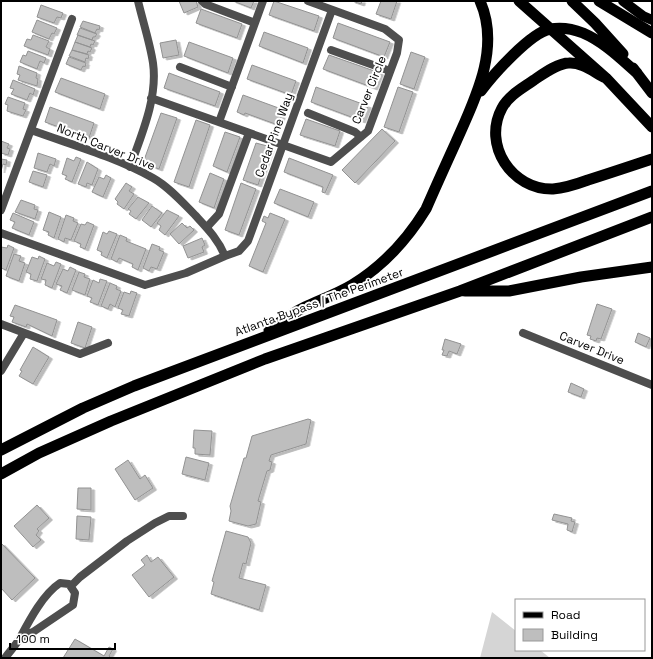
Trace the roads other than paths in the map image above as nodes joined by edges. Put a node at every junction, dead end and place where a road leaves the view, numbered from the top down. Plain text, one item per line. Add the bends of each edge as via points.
1 (138, 1) edge
2 (202, 1) edge
3 (263, 1) edge
4 (308, 1) edge
5 (480, 1) edge
6 (519, 1) edge
7 (572, 1) edge
8 (599, 1) edge
9 (623, 1) edge
10 (332, 10) junction
11 (72, 18) dead end
12 (652, 20) edge
13 (255, 23) junction
14 (550, 29) junction
15 (652, 33) edge
16 (331, 50) dead end
17 (180, 67) dead end
18 (390, 71) junction
19 (637, 73) junction
20 (606, 78) junction
21 (232, 87) junction
22 (652, 93) edge
23 (477, 96) junction
24 (151, 98) junction
25 (308, 113) dead end
26 (219, 122) junction
27 (652, 127) edge
28 (31, 130) junction
29 (249, 133) junction
30 (361, 137) junction
31 (284, 146) junction
32 (652, 159) edge
33 (130, 167) junction
34 (652, 191) edge
35 (1, 210) edge
36 (652, 217) edge
37 (652, 222) edge
38 (632, 225) junction
39 (207, 227) junction
40 (1, 233) edge
41 (225, 256) junction
42 (652, 267) edge
43 (460, 291) junction
44 (1, 324) edge
45 (24, 333) junction
46 (523, 333) dead end
47 (255, 340) junction
48 (108, 343) dead end
49 (1, 371) edge
50 (652, 385) edge
51 (1, 450) edge
52 (1, 474) edge
53 (183, 516) dead end
54 (71, 586) junction
55 (20, 638) junction
56 (5, 658) edge

1 - 24 street via 153,64
2 - 13 street
3 - 13 street
4 - 10 street, Carver Circle
5 - 23 highway via 486,23 487,48
6 - 14 highway
7 - 19 highway via 607,35
8 - 15 highway
9 - 12 main road
10 - 18 street, Carver Circle via 385,29 400,40
10 - 31 street, Cedar Pine Way
11 - 28 street
13 - 21 street
14 - 19 highway via 570,29 585,34 602,44
14 - 20 highway
14 - 23 highway via 512,56
16 - 18 street
17 - 21 street
18 - 30 street, Carver Circle via 368,131
19 - 22 highway
20 - 27 highway
20 - 32 highway via 582,66 569,63 539,77 507,101 502,108 496,135 498,150 508,169 525,183 542,188 567,187
21 - 26 street
23 - 47 highway via 426,209 403,242 378,267 362,278 304,308
24 - 26 street, Carver Circle
24 - 33 street
25 - 30 street via 356,132
26 - 29 street, Carver Circle
28 - 33 street, North Carver Drive
28 - 35 street
29 - 31 street, Carver Circle
29 - 39 street via 219,214
30 - 31 street, Carver Circle via 331,162
31 - 41 street, Cedar Pine Way via 248,241 239,251
33 - 39 street, North Carver Drive via 170,190
34 - 47 highway, Atlanta Bypass / The Perimeter
36 - 38 highway
37 - 38 highway
38 - 43 highway
39 - 41 street, North Carver Drive via 220,244
40 - 41 street via 145,285
42 - 43 highway via 509,291
43 - 52 highway via 257,362 111,421 39,453
44 - 45 street
45 - 48 street via 80,354
45 - 49 street
46 - 50 street, Carver Drive
47 - 51 highway, Atlanta Bypass / The Perimeter via 83,408
53 - 54 street via 169,516 155,523 127,541
54 - 55 street via 63,582 54,588 27,623
54 - 55 street via 76,594 73,605
55 - 56 street

